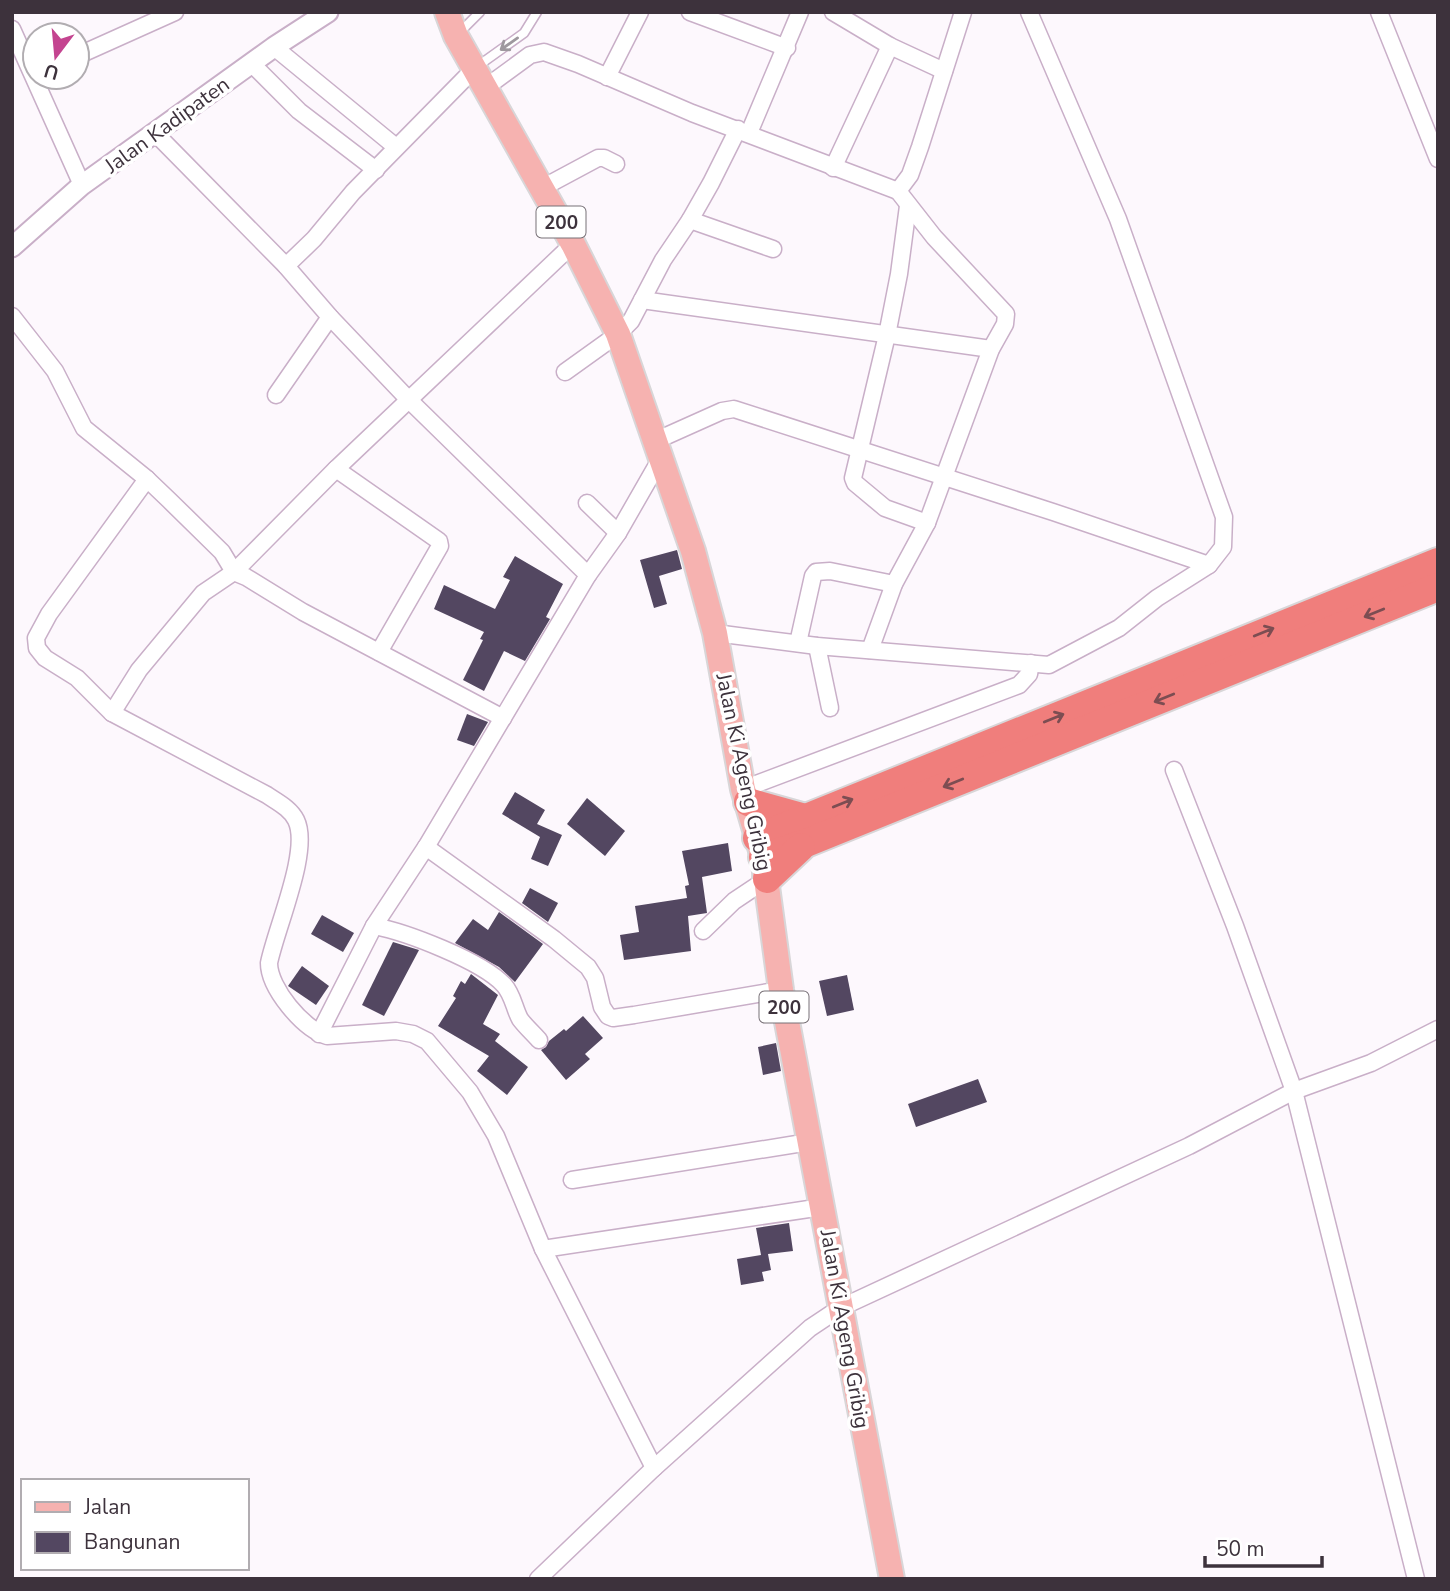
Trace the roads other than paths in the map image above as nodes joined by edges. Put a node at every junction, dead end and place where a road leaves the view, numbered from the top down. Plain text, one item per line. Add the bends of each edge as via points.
1 (175, 12) edge
2 (328, 12) edge
3 (447, 12) edge
4 (480, 12) edge
5 (537, 12) edge
6 (640, 12) edge
7 (690, 12) edge
8 (800, 12) edge
9 (833, 12) edge
10 (963, 12) edge
11 (1029, 12) edge
12 (1379, 12) edge
13 (12, 29) edge
14 (456, 36) junction
15 (890, 46) junction
16 (274, 47) junction
17 (786, 48) junction
18 (91, 50) edge
19 (18, 55) edge
20 (252, 64) junction
21 (944, 71) junction
22 (607, 77) junction
23 (479, 78) junction
24 (41, 91) edge
25 (743, 131) junction
26 (156, 134) junction
27 (396, 147) junction
28 (1438, 159) edge
29 (616, 164) dead end
30 (833, 168) junction
31 (376, 170) junction
32 (82, 185) junction
33 (542, 188) junction
34 (898, 191) junction
35 (908, 206) junction
36 (690, 220) junction
37 (573, 244) junction
38 (12, 247) edge
39 (773, 249) dead end
40 (286, 266) junction
41 (642, 300) junction
42 (12, 316) edge
43 (330, 317) junction
44 (618, 334) junction
45 (887, 335) junction
46 (991, 349) junction
47 (565, 372) dead end
48 (276, 395) dead end
49 (409, 400) junction
50 (658, 450) junction
51 (859, 450) junction
52 (336, 469) junction
53 (943, 478) junction
54 (147, 479) junction
55 (587, 503) dead end
56 (927, 523) junction
57 (618, 533) junction
58 (1438, 562) edge
59 (1209, 565) junction
60 (234, 572) junction
61 (588, 575) junction
62 (894, 584) junction
63 (1438, 587) edge
64 (715, 633) junction
65 (798, 643) junction
66 (817, 646) junction
67 (870, 650) junction
68 (379, 652) junction
69 (1031, 663) junction
70 (830, 708) dead end
71 (112, 713) junction
72 (503, 718) junction
73 (1174, 770) dead end
74 (746, 796) junction
75 (805, 830) junction
76 (426, 847) junction
77 (762, 858) junction
78 (374, 926) junction
79 (703, 931) dead end
80 (781, 990) junction
81 (1438, 1029) edge
82 (319, 1034) junction
83 (539, 1040) dead end
84 (1294, 1091) junction
85 (809, 1142) junction
86 (572, 1180) dead end
87 (822, 1207) junction
88 (543, 1249) junction
89 (840, 1308) junction
90 (654, 1468) junction
91 (538, 1579) edge
92 (892, 1579) edge
93 (1416, 1579) edge

1 - 18 street
2 - 16 street, Jalan Kadipaten
3 - 14 main road, Jalan Ki Ageng Gribig / 200
4 - 14 lane
5 -> 23 lane via 524,33
6 - 22 street
7 - 17 street
8 - 17 street
9 - 15 street
10 - 21 street
11 - 59 street via 1118,219 1224,517 1223,547
12 - 28 street
13 - 19 street
14 - 23 main road, Jalan Ki Ageng Gribig / 200
15 - 21 street
15 - 30 street
16 - 20 street, Jalan Kadipaten
16 - 27 street
17 - 25 street
20 - 26 street, Jalan Kadipaten
20 - 31 street via 299,111
21 - 34 street via 910,175
22 - 23 street via 559,56 537,53
22 - 25 street
23 - 27 street
23 - 33 main road, Jalan Ki Ageng Gribig / 200
24 - 32 street
25 - 30 street
25 - 36 street
26 - 32 street, Jalan Kadipaten
26 - 40 street
27 - 31 street
29 - 33 street via 598,158
30 - 34 street
31 - 40 street
32 - 38 street, Jalan Kadipaten
33 - 37 main road, Jalan Ki Ageng Gribig / 200
34 - 35 street
35 - 45 street
35 - 46 street via 1006,314
36 - 39 street
36 - 41 street
37 - 44 main road, Jalan Ki Ageng Gribig / 200
37 - 49 street
40 - 43 street
41 - 44 street
41 - 45 street
42 - 54 street via 55,371 84,428
43 - 48 street
43 - 49 street
44 - 47 street
44 - 50 main road, Jalan Ki Ageng Gribig / 200
45 - 46 street
45 - 51 street
46 - 53 street
49 - 52 street
49 - 61 street
50 - 51 street via 722,411 734,410
50 - 57 street
50 - 64 main road, Jalan Ki Ageng Gribig / 200
51 - 53 street
51 - 56 street via 855,483 885,508
52 - 60 street
52 - 68 street via 439,541
53 - 56 street
53 - 59 street
54 - 60 street via 222,552
54 - 71 street via 36,638 40,653 77,677
55 - 57 street
56 - 62 street
57 - 61 street
75 -> 58 highway
59 - 69 street via 1119,628 1057,662
60 - 68 street
60 - 71 street via 202,593 181,617
61 - 72 street
62 - 65 street via 817,572
62 - 67 street
63 -> 75 highway
64 - 65 street
64 - 74 main road, Jalan Ki Ageng Gribig / 200
65 - 66 street
66 - 67 street
66 - 70 street
67 - 69 street
68 - 72 street
69 - 74 street via 1029,674 1019,685
71 - 82 street via 290,811 300,848 269,971 287,1005
72 - 76 street
73 - 84 street
74 - 75 highway
74 - 77 main road, Jalan Ki Ageng Gribig / 200
75 - 77 highway
76 - 78 street
76 - 80 street via 587,967 608,1016
77 - 79 street via 734,901
77 - 80 main road, Jalan Ki Ageng Gribig / 200
78 - 82 street
78 - 83 street via 396,930 498,980
80 - 85 main road, Jalan Ki Ageng Gribig / 200
81 - 84 street via 1371,1063
82 - 88 street via 397,1031 427,1041 470,1092 496,1136
84 - 89 street via 1189,1146
84 - 93 street
85 - 86 street
85 - 87 main road, Jalan Ki Ageng Gribig / 200
87 - 88 street
87 - 89 main road, Jalan Ki Ageng Gribig / 200
88 - 90 street
89 - 90 street via 810,1328
89 - 92 main road, Jalan Ki Ageng Gribig / 200
90 - 91 street

